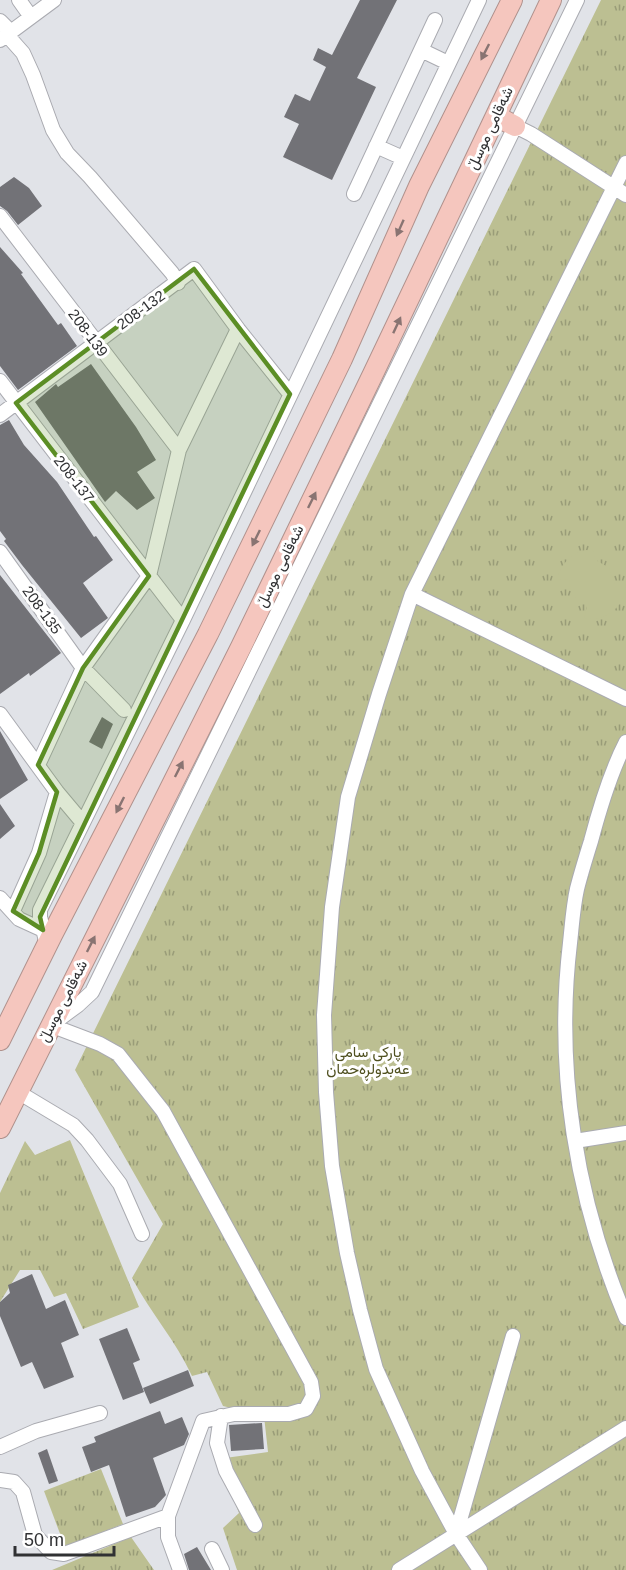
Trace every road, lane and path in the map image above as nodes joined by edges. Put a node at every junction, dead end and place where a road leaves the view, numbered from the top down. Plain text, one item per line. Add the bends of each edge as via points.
1 (18, 0) edge
2 (54, 0) edge
3 (479, 0) edge
4 (512, 0) edge
5 (551, 0) edge
6 (577, 0) edge
7 (31, 17) junction
8 (435, 20) dead end
9 (0, 21) edge
10 (6, 36) edge
11 (421, 50) junction
12 (448, 63) junction
13 (496, 116) junction
14 (515, 126) junction
15 (376, 147) junction
16 (403, 158) junction
17 (626, 163) edge
18 (614, 188) junction
19 (354, 194) dead end
20 (626, 195) edge
21 (0, 216) edge
22 (178, 283) junction
23 (238, 329) junction
24 (96, 343) junction
25 (342, 359) junction
26 (373, 374) junction
27 (0, 381) edge
28 (290, 394) junction
29 (16, 403) junction
30 (316, 414) junction
31 (0, 415) edge
32 (347, 428) junction
33 (178, 450) junction
34 (0, 552) edge
35 (149, 576) junction
36 (412, 594) junction
37 (183, 620) junction
38 (83, 668) junction
39 (626, 699) edge
40 (124, 710) dead end
41 (0, 714) edge
42 (626, 742) edge
43 (38, 765) junction
44 (57, 792) junction
45 (83, 823) junction
46 (0, 898) edge
47 (13, 911) junction
48 (45, 938) junction
49 (51, 1025) junction
50 (0, 1040) edge
51 (18, 1092) junction
52 (0, 1128) edge
53 (626, 1133) edge
54 (575, 1141) junction
55 (142, 1234) dead end
56 (626, 1318) edge
57 (513, 1336) dead end
58 (100, 1413) dead end
59 (220, 1416) junction
60 (626, 1428) edge
61 (0, 1447) edge
62 (0, 1480) edge
63 (168, 1516) junction
64 (255, 1525) dead end
65 (456, 1534) junction
66 (212, 1549) dead end
67 (180, 1570) edge
68 (222, 1570) edge
69 (399, 1570) edge
70 (480, 1570) edge

1 - 7 street
2 - 7 street
3 - 12 street
4 -> 25 highway via 418,186
5 - 13 highway, شەقامی موسڵ
6 - 14 street
7 - 10 street
8 - 11 street
9 - 10 street
10 - 22 street via 23,53 53,130 67,153
11 - 12 street
11 - 15 street
12 - 16 street
13 - 14 highway
26 -> 13 highway, شەقامی موسڵ
14 - 18 street
14 - 49 street via 92,992
15 - 16 street
15 - 19 street
16 - 28 street
17 - 18 street
18 - 20 street
18 - 36 street
21 - 24 street, 208-139
22 - 23 street, 208-132 via 194,269
22 - 24 street, 208-132
23 - 28 street
23 - 33 street
24 - 29 street, 208-132
24 - 33 street, 208-139
25 - 26 highway via 361,375
25 - 30 highway
26 - 32 highway, شەقامی موسڵ
27 - 29 street, 208-137
28 - 37 street
29 - 31 street, 208-132
29 - 35 street, 208-137
30 - 32 highway via 338,414
30 -> 48 highway via 208,634
49 -> 32 highway, شەقامی موسڵ
33 - 35 street
34 - 38 street, 208-135
35 - 37 street, 208-137
35 - 38 street
36 - 39 street
36 - 65 street via 348,797 331,918 324,1015 326,1092 344,1240 376,1369 422,1471
37 - 45 street
38 - 40 street, 208-135
38 - 43 street
41 - 43 street
42 - 54 street via 599,812 572,923 564,1015
43 - 44 street
44 - 45 street
44 - 47 street via 39,853
45 - 48 street via 40,910
46 - 47 street
47 - 48 street
48 - 50 highway
49 - 51 highway, شەقامی موسڵ
49 - 59 street via 118,1054 163,1111 311,1382 314,1396 306,1409 289,1414
51 - 52 highway, شەقامی موسڵ
51 - 55 street via 73,1125 87,1140 120,1184
53 - 54 street
54 - 56 street via 600,1250
57 - 65 street
58 - 61 street via 36,1431
59 - 63 street via 204,1421
59 - 64 street via 217,1443 226,1471
60 - 65 street
62 - 63 street via 14,1482 22,1492 35,1535 51,1552 64,1554
63 - 67 street via 168,1537
65 - 69 street
65 - 70 street
66 - 68 street

